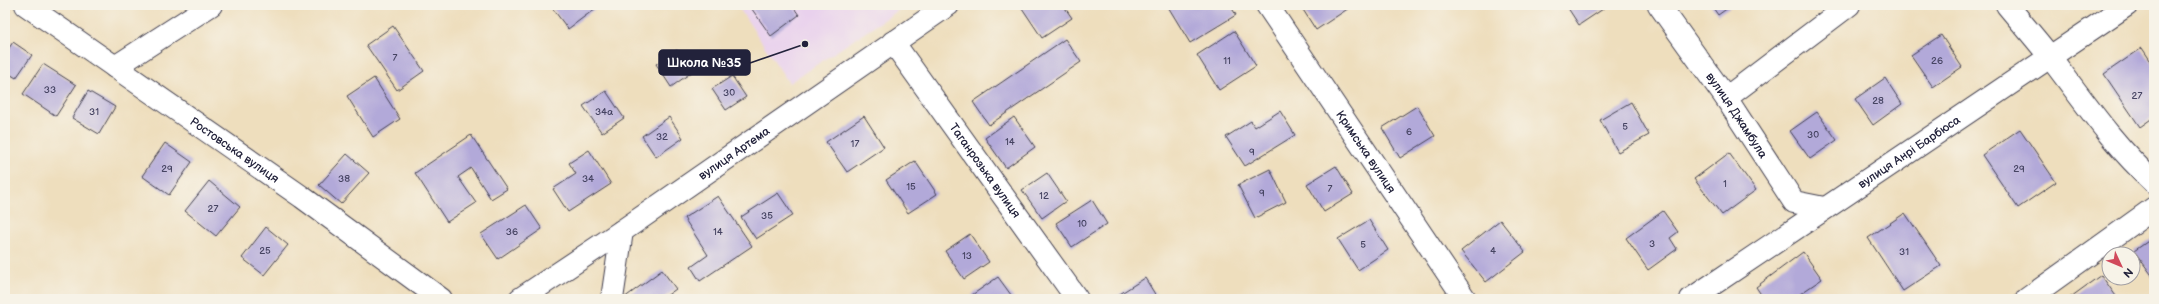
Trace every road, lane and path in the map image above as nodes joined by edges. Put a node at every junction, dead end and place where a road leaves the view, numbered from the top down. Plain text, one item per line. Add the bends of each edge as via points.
1 (26, 5) edge
2 (211, 5) edge
3 (948, 5) edge
4 (1267, 5) edge
5 (1659, 5) edge
6 (1849, 5) edge
7 (2007, 5) edge
8 (2127, 5) edge
9 (893, 42) junction
10 (2050, 57) junction
11 (115, 67) junction
12 (1726, 98) junction
13 (2154, 182) edge
14 (1824, 208) junction
15 (2154, 208) edge
16 (622, 231) junction
17 (559, 273) junction
18 (441, 299) edge
19 (520, 299) edge
20 (549, 299) edge
21 (612, 299) edge
22 (1077, 299) edge
23 (1465, 299) edge
24 (1691, 299) edge
25 (2026, 299) edge

1 - 11 street, Ростовська вулиця
2 - 11 street
3 - 9 street, вулиця Артема
4 - 23 street, Кримська вулиця
5 - 12 street, вулиця Джамбула
6 - 12 street
7 - 10 street
8 - 10 street, вулиця Анрі Барбюса
9 - 16 street, вулиця Артема
9 - 22 street, Таганрозька вулиця
10 - 13 street via 2096,120 2137,167
10 - 14 street, вулиця Анрі Барбюса
11 - 18 street, Ростовська вулиця via 302,197
12 - 14 street, вулиця Джамбула via 1794,202
14 - 24 street, вулиця Анрі Барбюса
15 - 25 street
16 - 17 street, вулиця Артема
16 - 21 street
17 - 19 street, вулиця Артема
17 - 20 street

